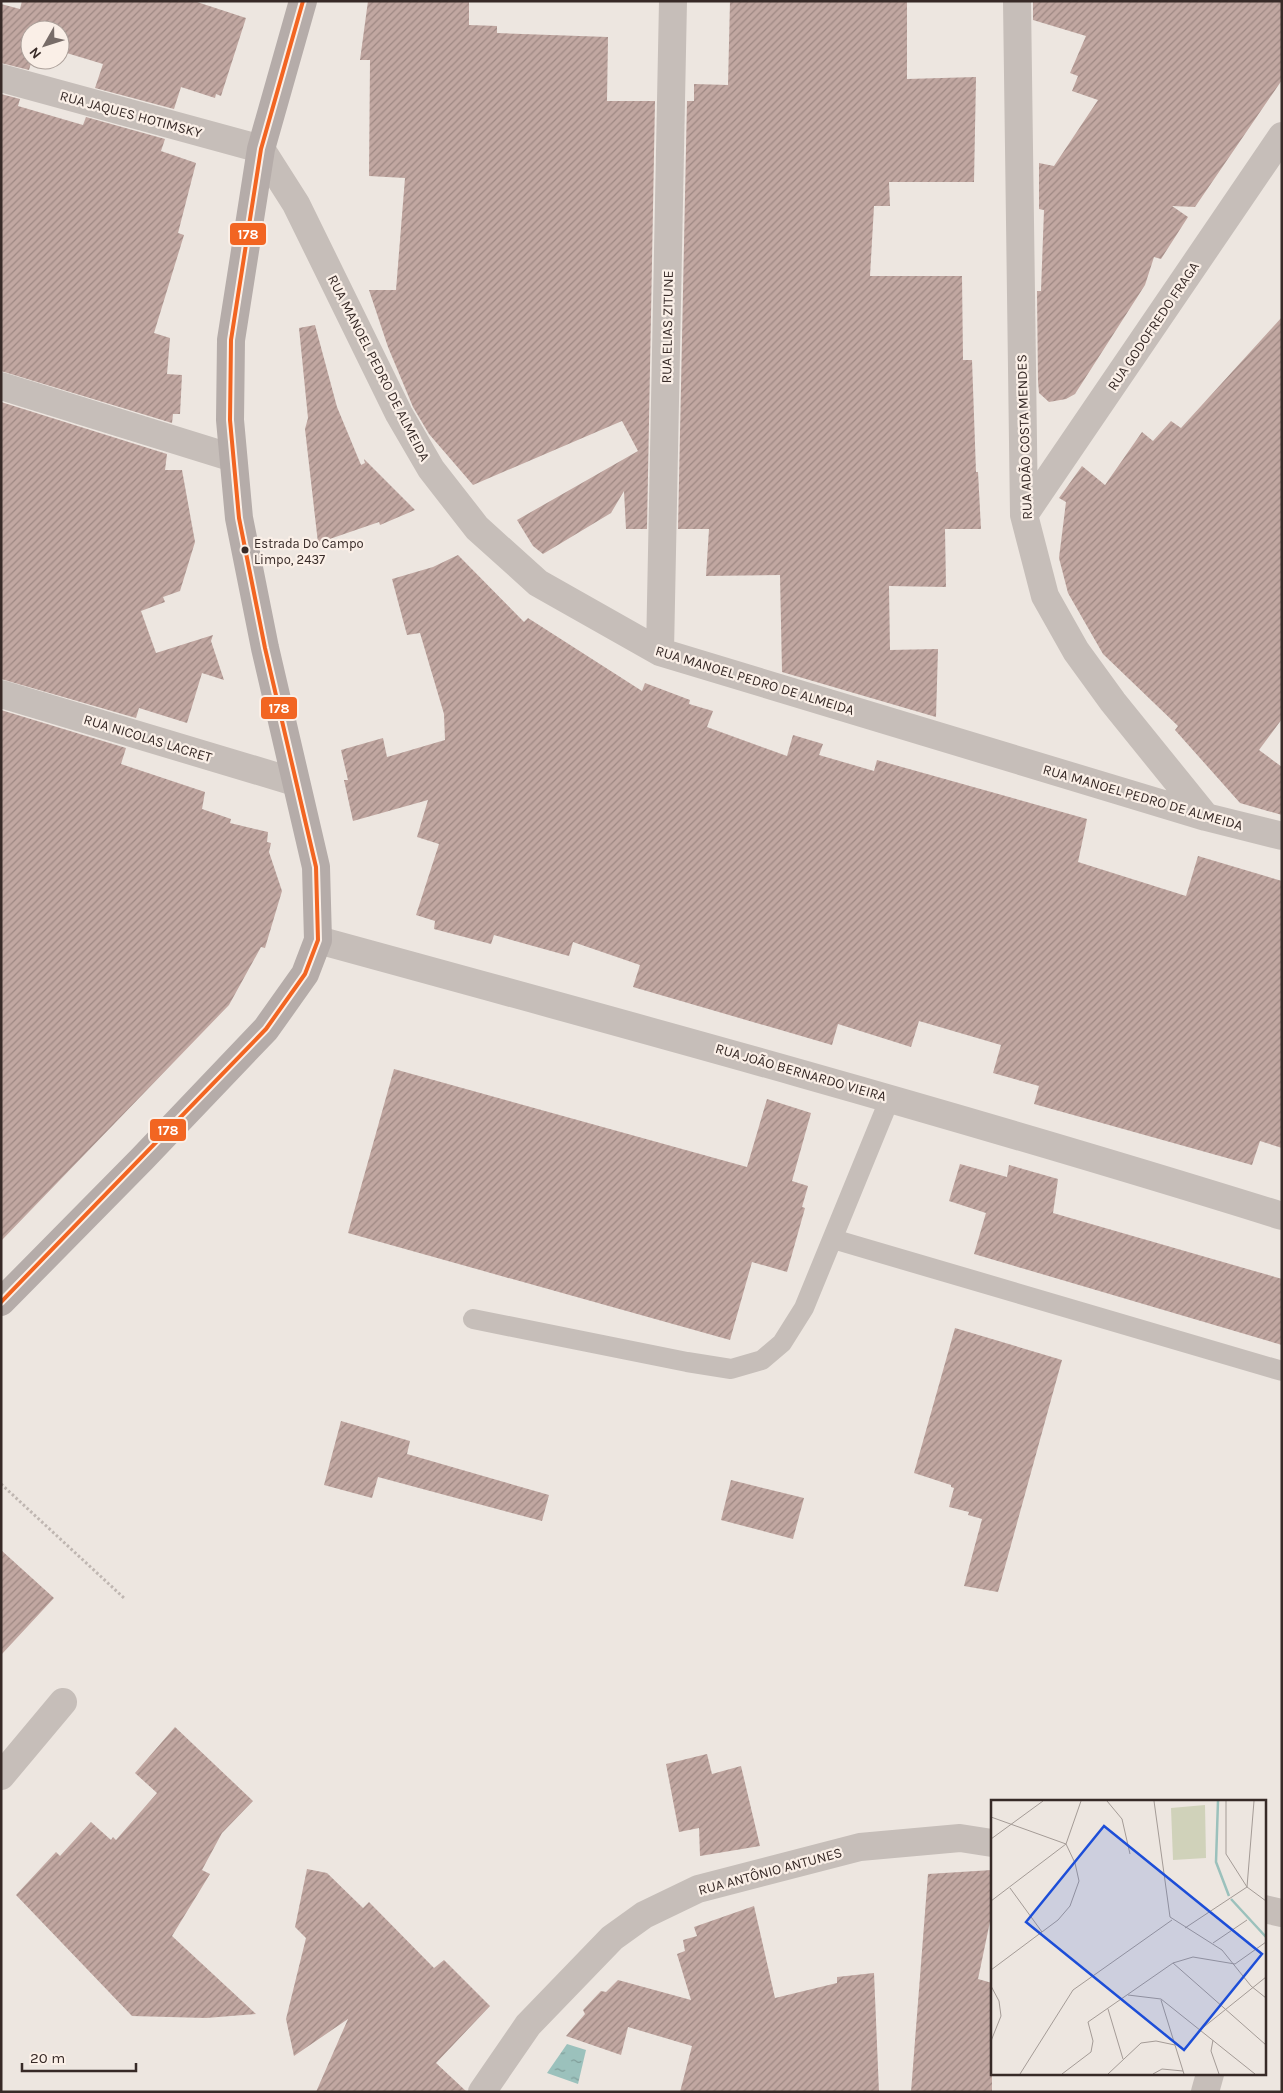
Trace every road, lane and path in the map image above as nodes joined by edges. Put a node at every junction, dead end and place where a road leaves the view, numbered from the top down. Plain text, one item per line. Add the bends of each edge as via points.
1 (303, 1) edge
2 (673, 1) edge
3 (1014, 2) edge
4 (1, 78) edge
5 (1282, 136) edge
6 (261, 149) junction
7 (1, 386) edge
8 (234, 458) junction
9 (1024, 515) junction
10 (660, 652) junction
11 (1, 694) edge
12 (295, 782) junction
13 (1206, 817) junction
14 (1282, 836) edge
15 (318, 940) junction
16 (890, 1098) junction
17 (1282, 1216) edge
18 (833, 1239) junction
19 (1, 1302) edge
20 (474, 1319) dead end
21 (1282, 1371) edge
22 (1, 1484) edge
23 (124, 1598) dead end
24 (63, 1702) dead end
25 (1, 1776) edge
26 (991, 1843) edge
27 (1266, 1909) edge
28 (1282, 1913) edge
29 (1209, 2076) edge
30 (482, 2092) edge
31 (1205, 2092) edge

1 - 6 main road
2 - 10 street, RUA ELIAS ZITUNE
3 - 9 street, RUA ADÃO COSTA MENDES
4 - 6 street, RUA JAQUES HOTIMSKY
5 - 9 street, RUA GODOFREDO FRAGA
6 - 8 main road via 231,340 230,420
6 - 10 street, RUA MANOEL PEDRO DE ALMEIDA via 296,204 399,414 430,469 471,521 538,583
7 - 8 street
8 - 12 main road via 239,518
9 - 13 street, RUA ADÃO COSTA MENDES via 1045,596 1076,651
10 - 13 street, RUA MANOEL PEDRO DE ALMEIDA
11 - 12 street, RUA NICOLAS LACRET
12 - 15 main road via 316,867
13 - 14 street, RUA MANOEL PEDRO DE ALMEIDA
15 - 16 street, RUA JOÃO BERNARDO VIEIRA
15 - 19 main road via 305,974 266,1029
16 - 17 street, RUA JOÃO BERNARDO VIEIRA
16 - 18 lane
18 - 20 lane via 804,1308 782,1343 762,1360 731,1369
18 - 21 lane
22 - 23 path
24 - 25 street
26 - 30 street, RUA ANTÔNIO ANTUNES via 960,1838 860,1847 698,1889 644,1915 612,1938 528,2026
27 - 28 street
29 - 31 street

